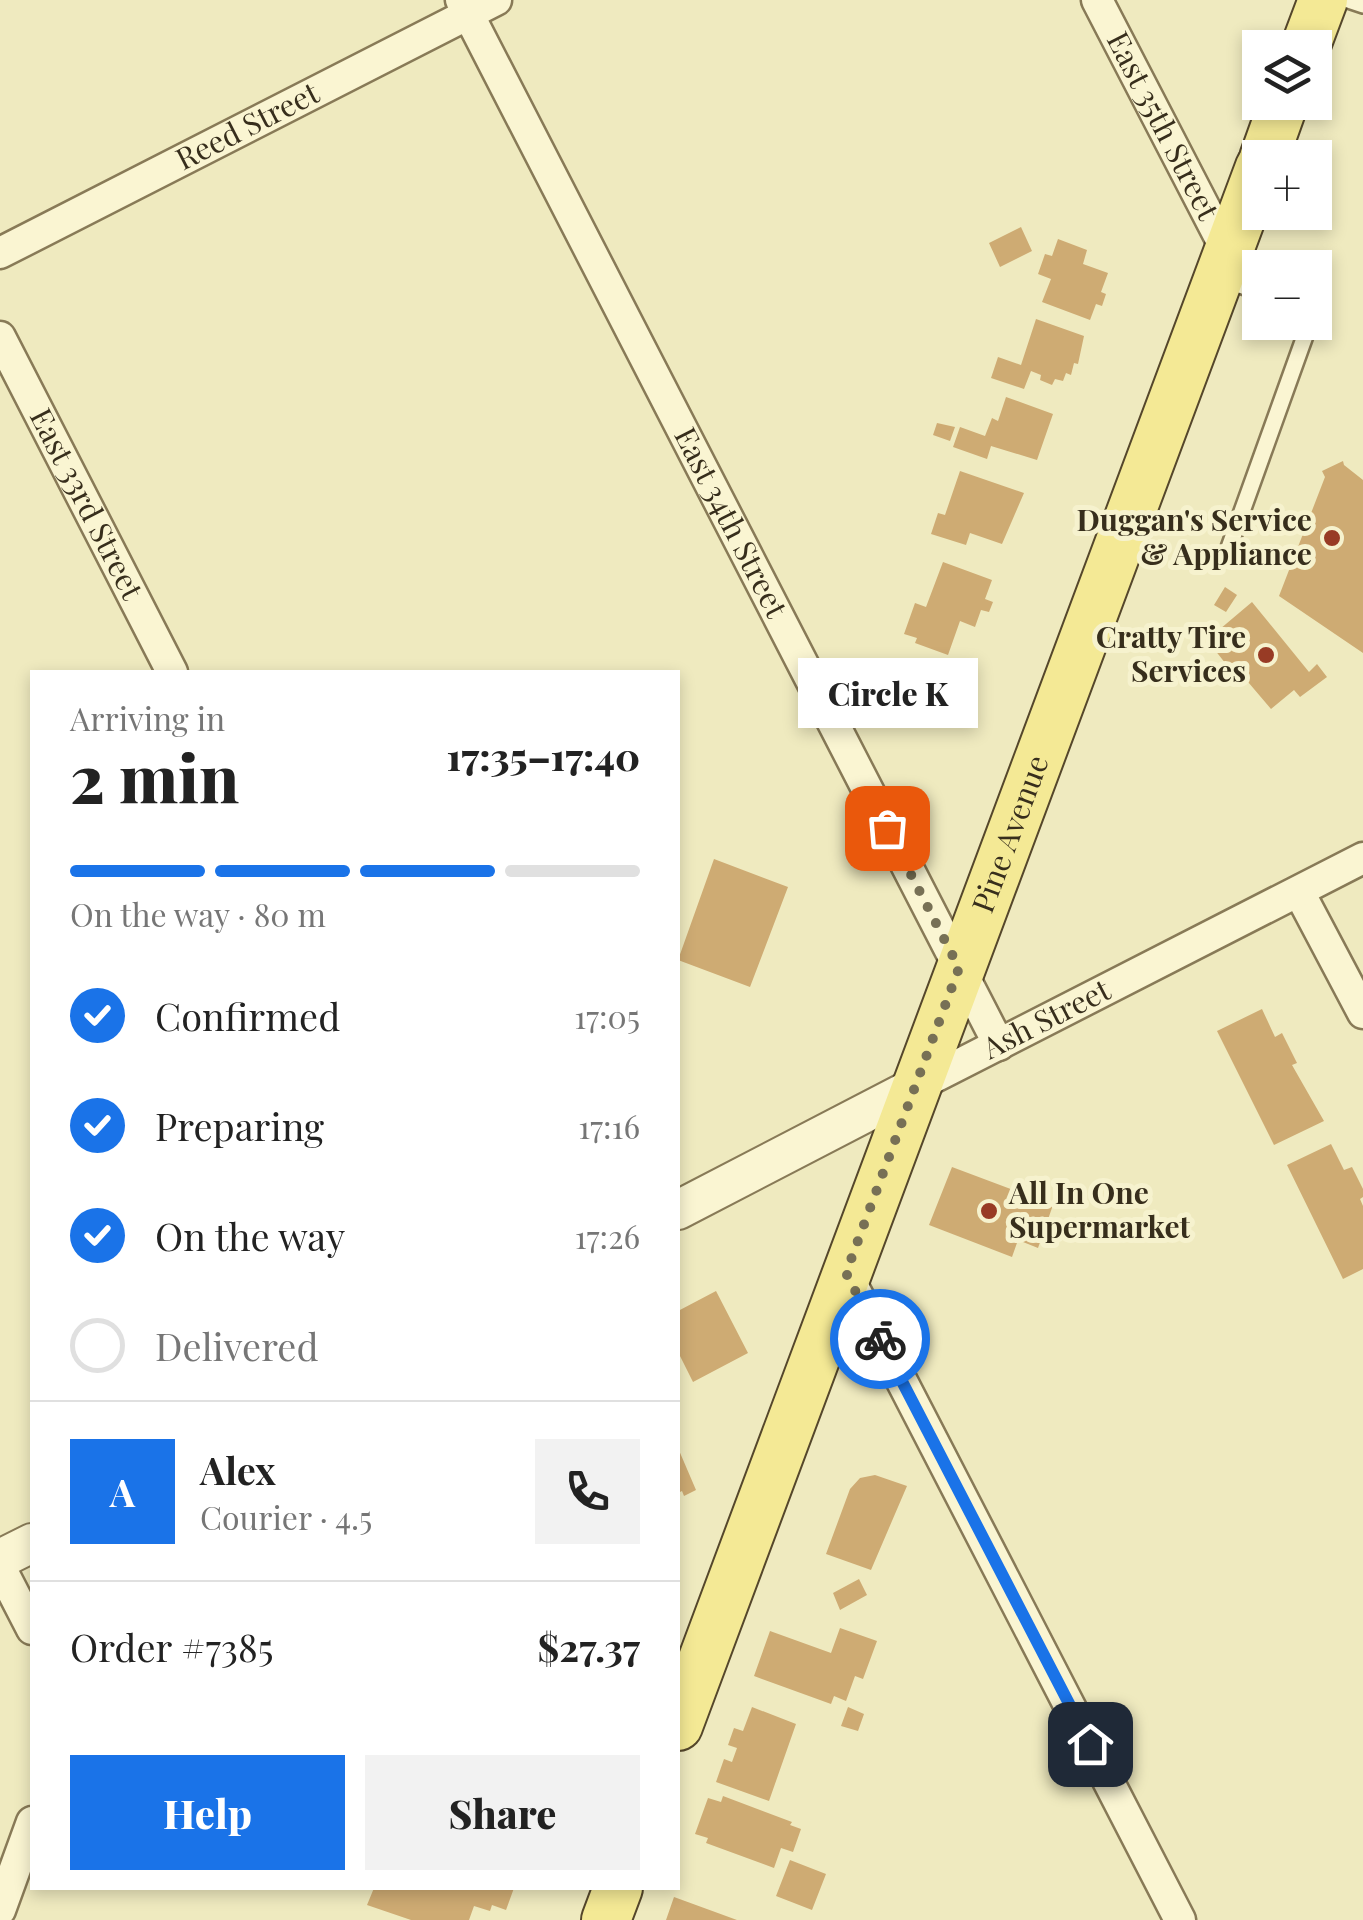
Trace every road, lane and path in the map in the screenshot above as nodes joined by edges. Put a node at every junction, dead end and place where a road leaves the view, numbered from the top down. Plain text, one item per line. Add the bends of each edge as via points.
1 (496, 0) edge
2 (1097, 0) edge
3 (1323, 0) edge
4 (1348, 0) edge
5 (1363, 5) edge
6 (464, 7) edge
7 (1312, 30) edge
8 (1246, 230) edge
9 (0, 253) edge
10 (1236, 274) edge
11 (0, 337) edge
12 (1304, 340) edge
13 (1226, 556) dead end
14 (171, 670) edge
15 (1363, 858) edge
16 (1299, 892) junction
17 (959, 968) junction
18 (1363, 1013) edge
19 (1000, 1045) junction
20 (915, 1087) junction
21 (680, 1209) edge
22 (846, 1273) junction
23 (30, 1545) edge
24 (0, 1559) edge
25 (0, 1567) edge
26 (30, 1625) edge
27 (680, 1721) edge
28 (30, 1828) edge
29 (617, 1890) edge
30 (0, 1910) edge
31 (606, 1920) edge
32 (1180, 1920) edge

1 - 6 street, Reed Street
2 - 10 street, East 35th Street
3 - 7 main road
4 - 5 lane
6 - 9 street, Reed Street
6 - 17 street, East 34th Street
8 - 10 main road, Pine Avenue
10 - 17 main road, Pine Avenue
11 - 14 street, East 33rd Street
12 - 13 lane
15 - 16 street, Ash Street
16 - 18 street
16 - 19 street, Ash Street
17 - 19 street, East 34th Street
17 - 20 main road, Pine Avenue
19 - 20 street, Ash Street
20 - 21 street, Ash Street
20 - 22 main road, Pine Avenue
22 - 27 main road, Pine Avenue
22 - 32 street
23 - 24 street
25 - 26 street
28 - 30 street
29 - 31 main road

